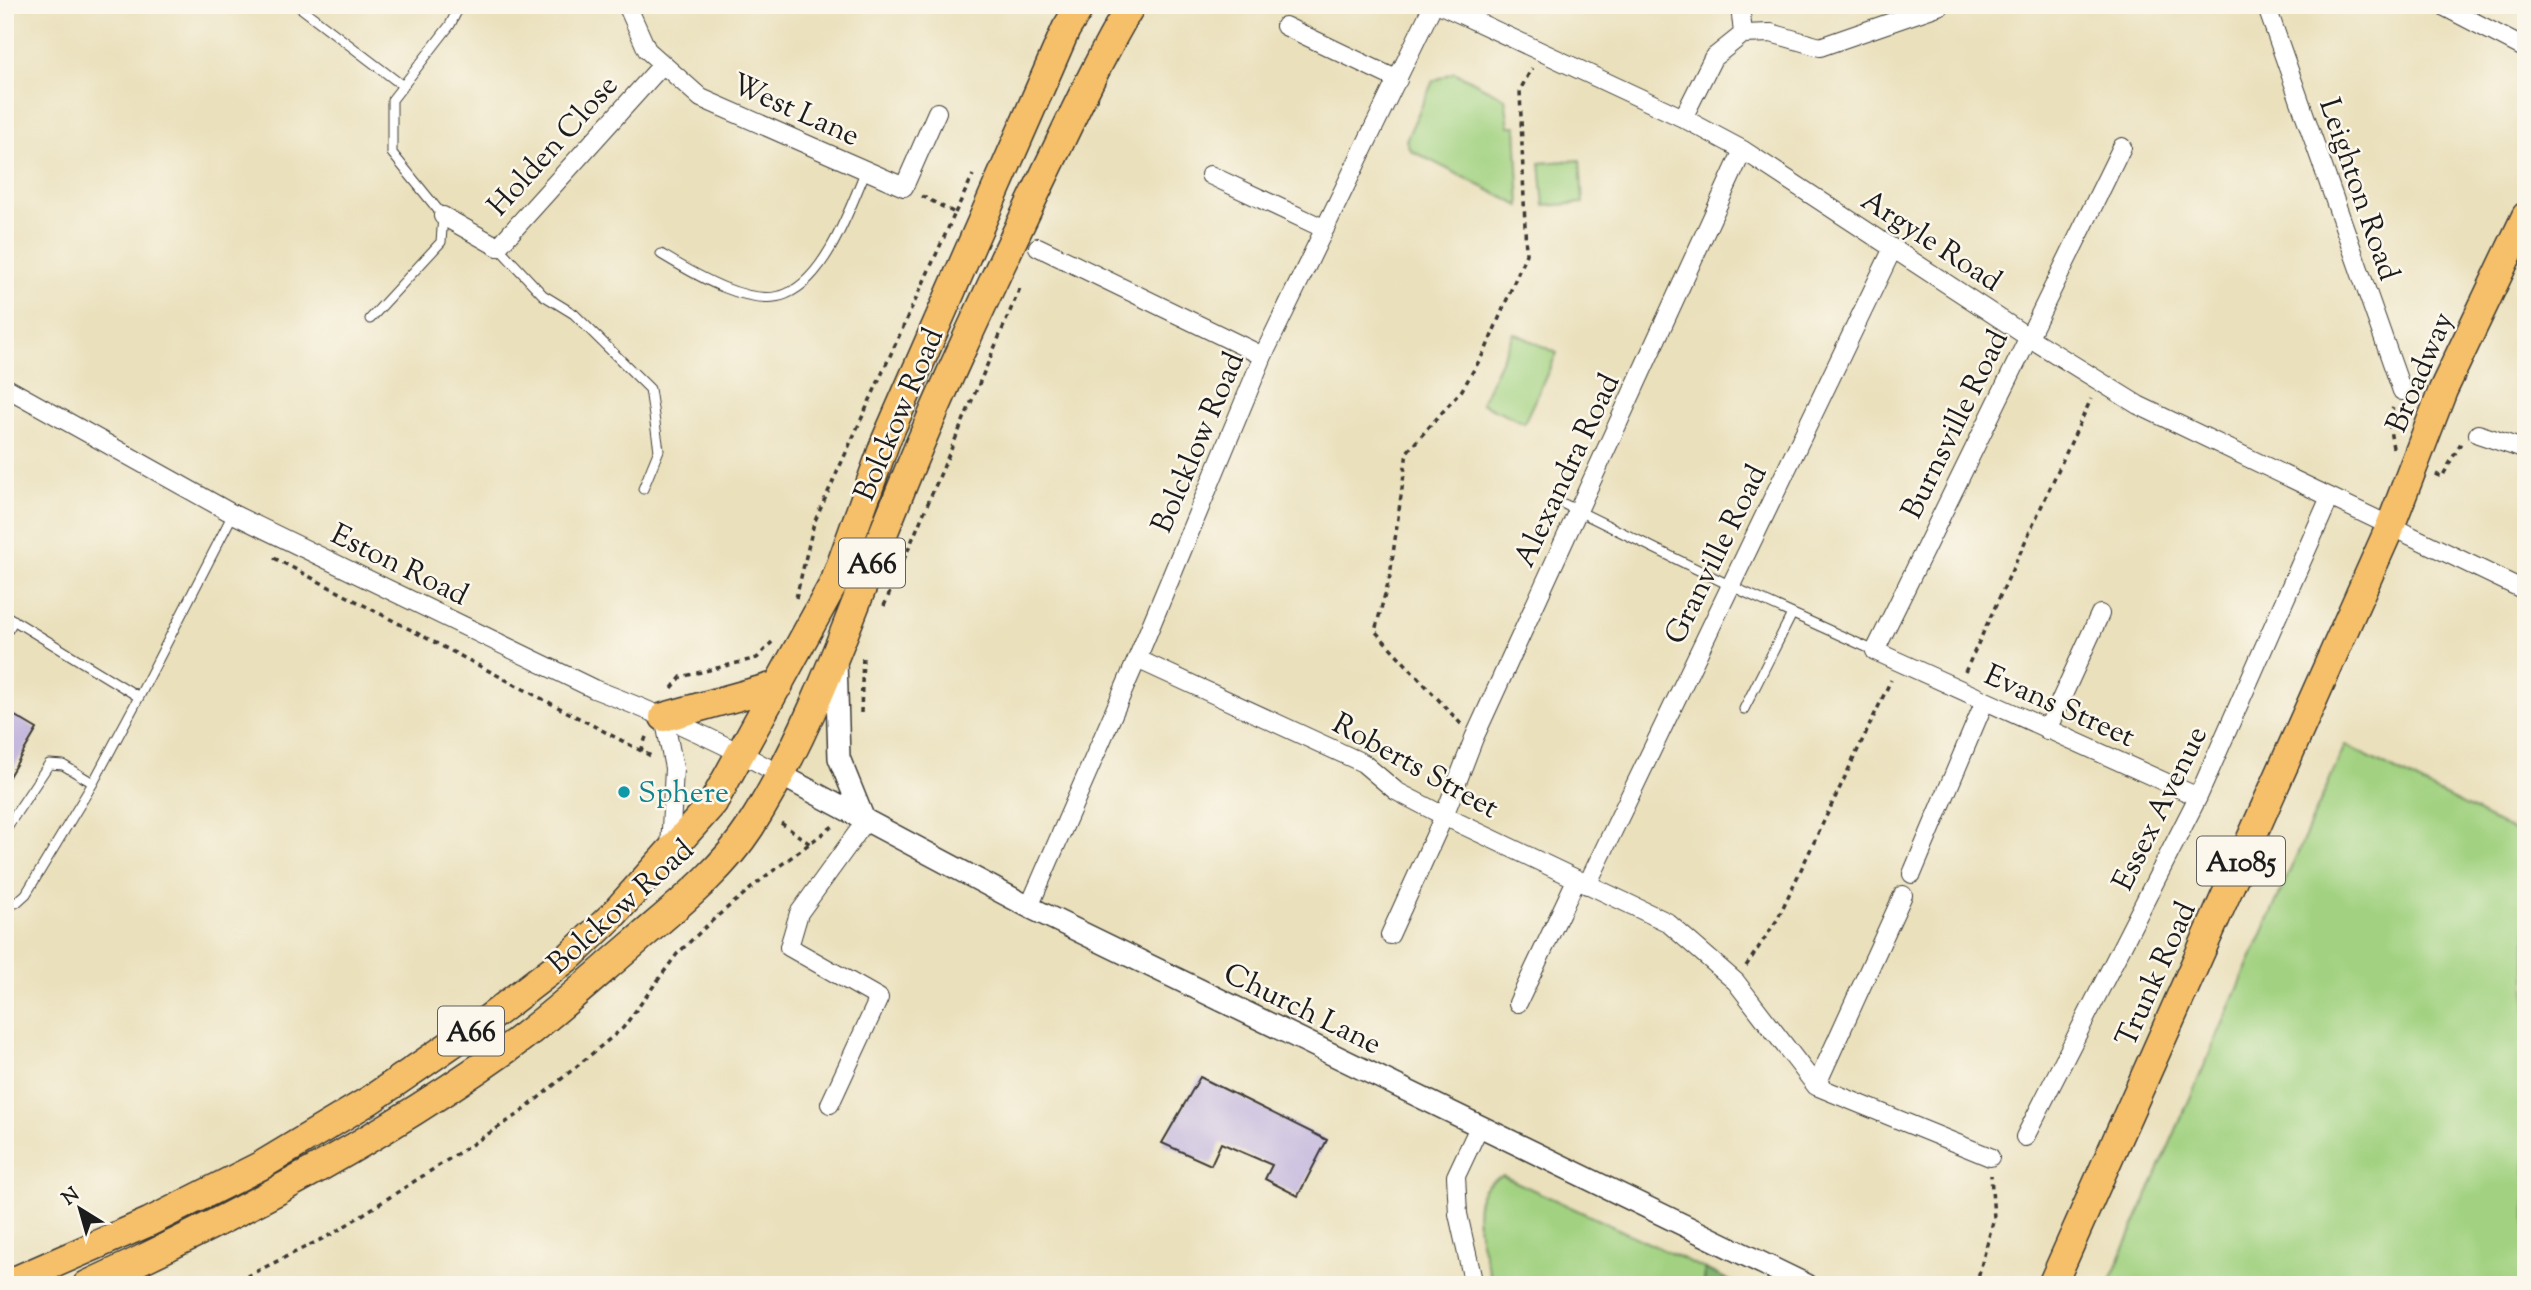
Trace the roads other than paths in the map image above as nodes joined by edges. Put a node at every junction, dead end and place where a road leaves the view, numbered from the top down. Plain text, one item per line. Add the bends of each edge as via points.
1 (297, 5) edge
2 (460, 5) edge
3 (627, 5) edge
4 (1081, 5) edge
5 (1131, 5) edge
6 (1433, 5) edge
7 (1441, 5) edge
8 (1740, 5) edge
9 (1941, 5) edge
10 (2266, 5) edge
11 (2445, 7) dead end
12 (1285, 26) dead end
13 (1742, 34) junction
14 (2526, 49) edge
15 (663, 64) junction
16 (1398, 80) junction
17 (403, 86) junction
18 (937, 112) dead end
19 (1683, 118) junction
20 (2122, 147) dead end
21 (1743, 150) junction
22 (866, 170) junction
23 (1210, 175) dead end
24 (443, 216) junction
25 (2526, 216) edge
26 (1325, 229) junction
27 (498, 247) junction
28 (1038, 247) dead end
29 (1893, 248) junction
30 (2526, 253) edge
31 (662, 254) dead end
32 (370, 319) dead end
33 (2028, 337) junction
34 (1263, 356) junction
35 (5, 387) edge
36 (2402, 391) dead end
37 (2478, 434) dead end
38 (2526, 450) edge
39 (2419, 459) junction
40 (643, 489) dead end
41 (2330, 497) junction
42 (1571, 508) junction
43 (233, 514) junction
44 (2390, 527) junction
45 (1731, 586) junction
46 (2526, 592) edge
47 (1792, 614) junction
48 (2100, 614) dead end
49 (10, 618) edge
50 (5, 635) edge
51 (1875, 651) junction
52 (847, 652) junction
53 (1138, 659) junction
54 (779, 685) junction
55 (139, 696) junction
56 (1984, 702) junction
57 (1744, 709) dead end
58 (659, 714) junction
59 (2047, 730) junction
60 (741, 753) junction
61 (779, 774) junction
62 (93, 783) junction
63 (2198, 797) junction
64 (1444, 816) junction
65 (865, 822) junction
66 (5, 830) edge
67 (670, 850) junction
68 (1912, 874) dead end
69 (1582, 882) junction
70 (1903, 895) dead end
71 (5, 900) edge
72 (1029, 907) junction
73 (1390, 935) dead end
74 (1518, 1003) dead end
75 (1816, 1086) junction
76 (830, 1104) dead end
77 (1479, 1127) junction
78 (2025, 1137) dead end
79 (1990, 1157) road end
80 (2057, 1274) edge
81 (5, 1285) edge
82 (87, 1285) edge
83 (1474, 1285) edge
84 (1807, 1285) edge

1 - 17 lane
2 - 17 lane
3 - 15 street, West Lane via 647,50
4 - 54 main road, Bolckow Road / A66 via 1066,29 948,294 886,440 835,581
5 - 52 main road, Bolckow Road / A66 via 977,314 899,493
6 - 16 street, Bolcklow Road
7 - 19 street, Argyle Road
8 - 13 street
9 - 13 street via 1820,47 1771,33
10 - 36 street, Leighton Road
11 - 14 street
12 - 16 street
13 - 19 street via 1713,58
15 - 22 street, West Lane via 701,98
15 - 27 street, Holden Close
16 - 26 street, Bolcklow Road
17 - 24 lane via 391,100 392,153
18 - 22 street, West Lane via 904,187
19 - 21 street, Argyle Road
20 - 33 street, Burnsville Road
21 - 29 street, Argyle Road
21 - 42 street, Alexandra Road
22 - 31 lane via 839,233 806,282 784,295 756,296 705,281
23 - 26 street
24 - 27 street, Holden Close
24 - 32 lane via 441,242
25 - 39 main road, Broadway / A1085 via 2443,390
26 - 34 street, Bolcklow Road
27 - 40 lane via 543,295 574,314 650,389 659,450
28 - 34 street
29 - 33 street, Argyle Road
29 - 45 street, Granville Road
30 - 39 main road, Broadway / A1085 via 2458,394
33 - 41 street, Argyle Road via 2138,405
33 - 51 street, Burnsville Road
34 - 53 street, Bolcklow Road
35 - 43 street, Eston Road
37 - 38 street
39 - 44 main road, Trunk Road / A1085
41 - 44 street, Argyle Road
41 - 63 street, Essex Avenue
42 - 45 lane
42 - 64 street, Alexandra Road
43 - 55 lane
43 - 58 street, Eston Road via 594,689
44 - 46 street, Argyle Road
44 - 80 main road, Trunk Road / A1085
45 - 47 lane
45 - 69 street, Granville Road
47 - 51 lane
47 - 57 lane
48 - 59 street
49 - 50 lane
49 - 55 lane
51 - 56 street, Evans Street
52 - 61 main road, Bolckow Road / A66
52 - 65 street via 839,758
53 - 64 street, Roberts Street via 1363,763 1396,791
53 - 72 street, Bolcklow Road
54 - 58 main road
54 - 60 main road, A66
55 - 62 lane
56 - 59 street, Evans Street
56 - 68 street
58 - 60 street, Eston Road
58 - 67 street via 674,768
59 - 63 street, Evans Street
60 - 61 street, Eston Road
60 - 67 main road, A66 via 713,803
61 - 65 street, Church Lane
61 - 82 main road, Bolckow Road / A66 via 748,830 697,888 511,1045 413,1112 280,1191
62 - 66 lane via 63,765 49,764
62 - 71 lane via 26,894 16,903
63 - 78 street, Essex Avenue
64 - 69 street, Roberts Street
64 - 73 street, Alexandra Road
65 - 72 street, Church Lane
65 - 76 street via 799,913 789,947 879,998
67 - 81 main road, A66 via 570,956 370,1100 262,1165 149,1222
69 - 74 street, Granville Road
69 - 75 street, Roberts Street via 1667,922 1736,982
70 - 75 street
72 - 77 street, Church Lane
75 - 79 street
77 - 83 street via 1456,1176 1458,1214
77 - 84 street, Church Lane

